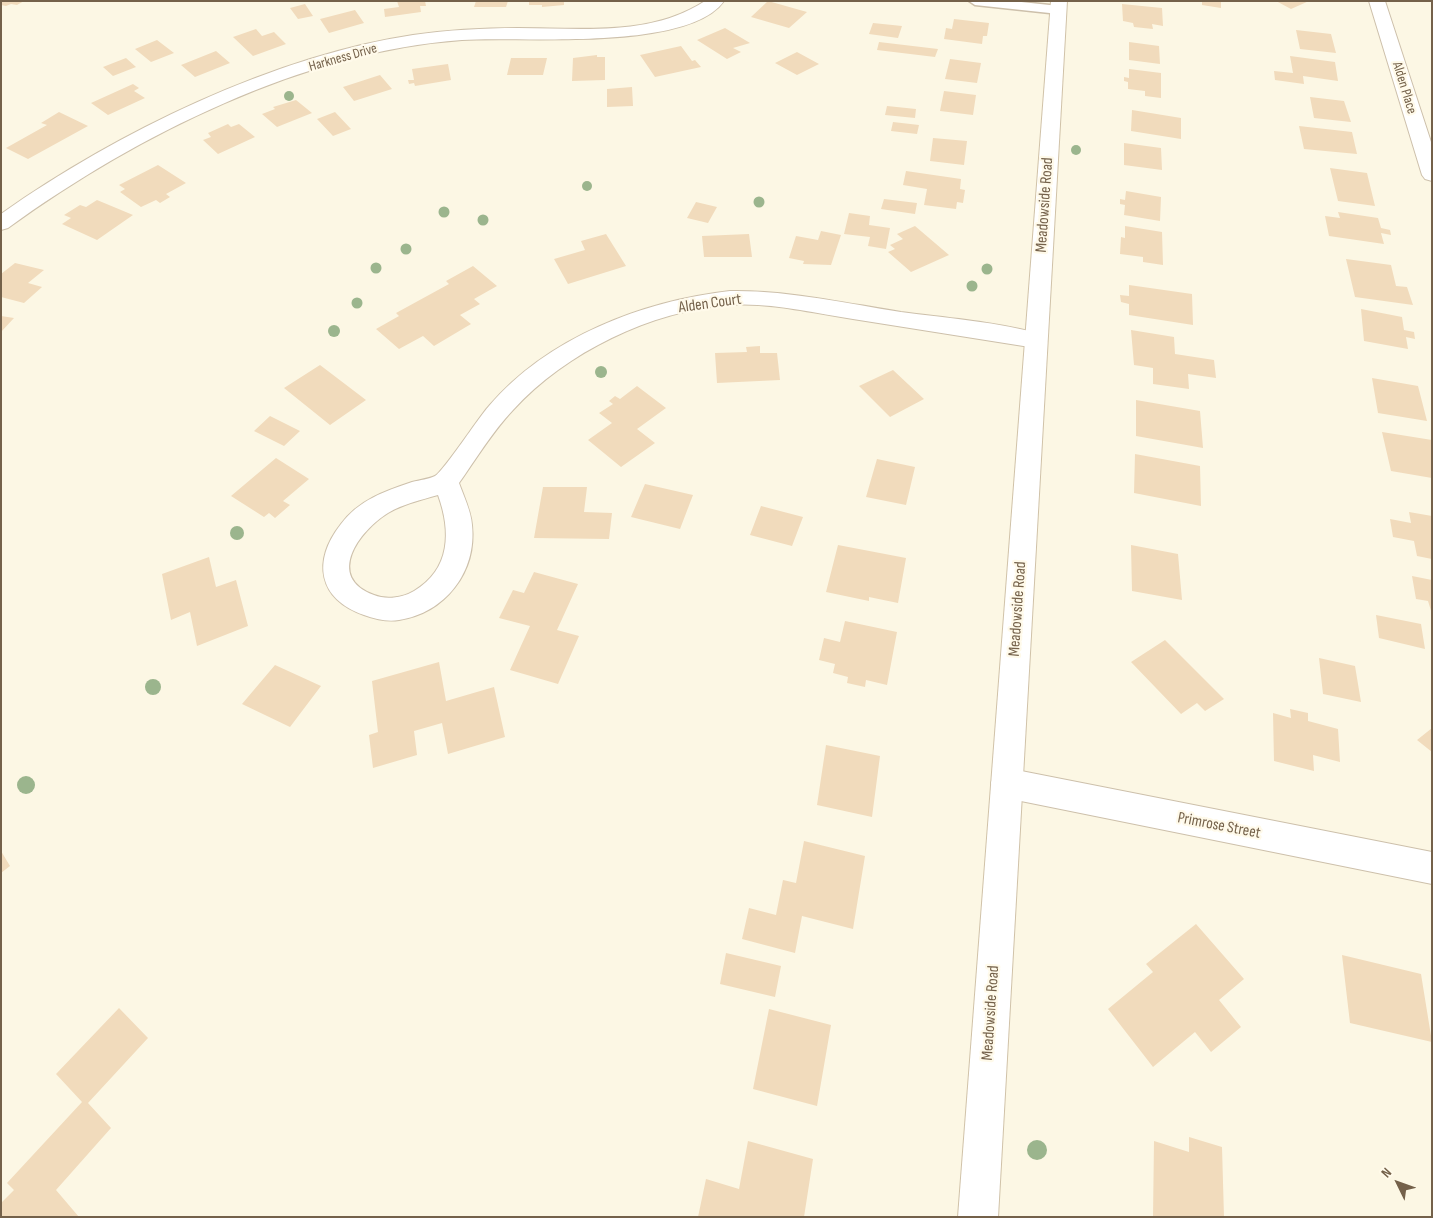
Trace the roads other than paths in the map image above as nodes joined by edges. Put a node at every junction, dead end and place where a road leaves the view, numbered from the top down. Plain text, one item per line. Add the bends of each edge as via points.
1 (716, 1) edge
2 (975, 1) edge
3 (1377, 1) edge
4 (1006, 3) edge
5 (1059, 6) edge
6 (1432, 174) edge
7 (1, 224) edge
8 (1036, 340) junction
9 (446, 482) junction
10 (1006, 783) junction
11 (1432, 868) edge
12 (978, 1217) edge

1 - 7 street, Harkness Drive via 689,17 650,28 612,33 472,34 431,38 395,43 321,63 234,94 174,121 73,175
2 - 4 lane
3 - 6 street, Alden Place
4 - 5 lane
5 - 8 street, Meadowside Road
8 - 9 street, Alden Court via 774,300 729,298 685,306 635,321 595,338 547,367 505,403
8 - 10 street, Meadowside Road
9 - 9 street via 459,523 452,571 441,588 405,608 389,610 371,608 341,588 336,554 360,520 380,505
10 - 11 street, Primrose Street
10 - 12 street, Meadowside Road

